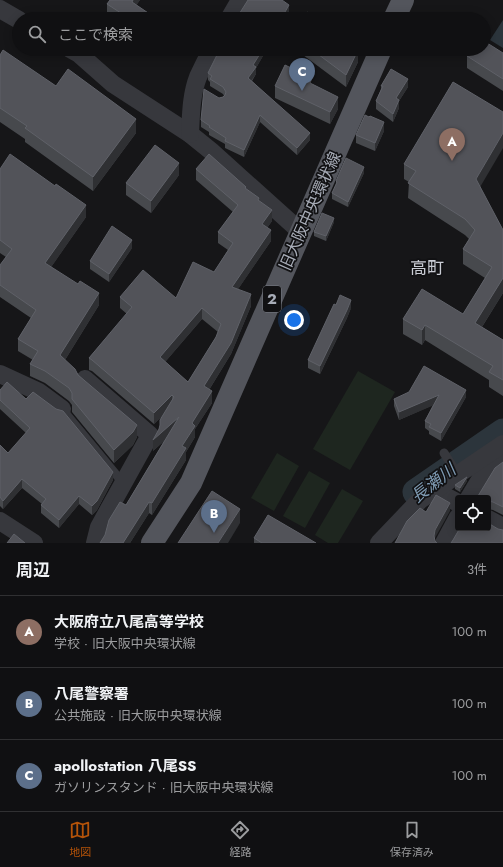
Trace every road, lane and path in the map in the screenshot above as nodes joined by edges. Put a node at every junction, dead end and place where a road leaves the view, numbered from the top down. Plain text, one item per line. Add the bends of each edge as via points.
1 (240, 0) edge
2 (403, 0) edge
3 (0, 9) edge
4 (233, 12) edge
5 (397, 12) edge
6 (12, 16) edge
7 (81, 56) edge
8 (208, 56) edge
9 (378, 56) edge
10 (190, 134) junction
11 (301, 232) junction
12 (0, 374) edge
13 (85, 379) edge
14 (62, 409) joint
15 (503, 444) edge
16 (503, 458) edge
17 (123, 483) junction
18 (434, 490) junction
19 (471, 495) edge
20 (455, 501) edge
21 (0, 521) edge
22 (491, 521) edge
23 (455, 523) edge
24 (503, 527) edge
25 (386, 541) edge
26 (34, 543) edge
27 (95, 543) edge
28 (152, 543) edge
29 (444, 543) edge

1 - 4 street
2 - 5 main road
3 - 6 street
7 - 10 street via 113,84
8 - 10 street via 198,77 199,85 192,98
9 - 11 main road, 旧大阪中央環状線 / 2
10 - 11 street
11 - 28 main road, 旧大阪中央環状線 / 2 via 191,483
12 - 14 street via 39,392
13 - 17 street via 150,435
14 - 17 lane
15 - 18 street via 452,465
16 - 19 street via 487,468
17 - 27 street via 99,527
18 - 20 street
18 - 25 street via 420,500
21 - 26 street
22 - 24 street
23 - 29 street

